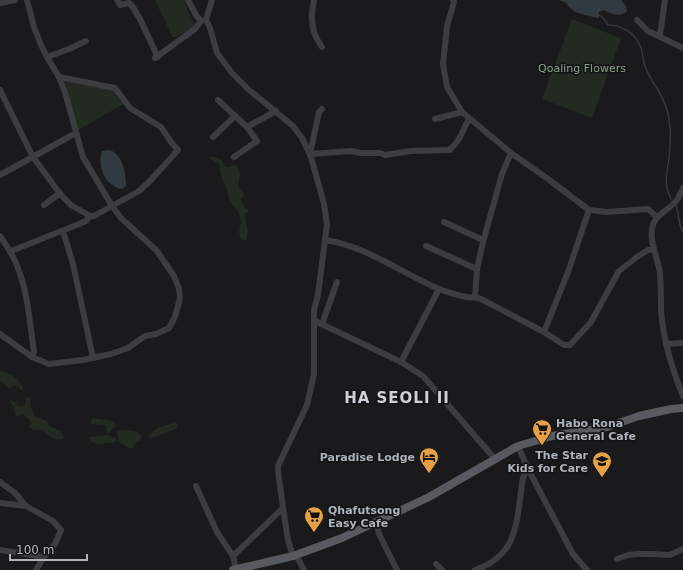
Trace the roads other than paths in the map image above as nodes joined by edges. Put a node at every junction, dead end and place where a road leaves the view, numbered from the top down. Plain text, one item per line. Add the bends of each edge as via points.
1 (15, 0) edge
2 (27, 0) edge
3 (117, 0) edge
4 (188, 0) edge
5 (212, 0) edge
6 (314, 0) edge
7 (453, 0) edge
8 (666, 0) edge
9 (0, 4) edge
10 (204, 20) junction
11 (637, 20) dead end
12 (660, 35) junction
13 (86, 41) dead end
14 (322, 47) dead end
15 (683, 48) edge
16 (47, 57) junction
17 (59, 77) junction
18 (0, 90) edge
19 (218, 100) dead end
20 (322, 109) dead end
21 (276, 111) junction
22 (462, 112) junction
23 (235, 116) junction
24 (435, 119) dead end
25 (469, 119) junction
26 (247, 127) junction
27 (76, 133) junction
28 (213, 137) dead end
29 (510, 153) junction
30 (310, 154) junction
31 (234, 157) dead end
32 (33, 158) junction
33 (0, 175) edge
34 (683, 188) edge
35 (60, 194) junction
36 (44, 205) dead end
37 (112, 206) junction
38 (589, 210) junction
39 (90, 216) junction
40 (657, 217) junction
41 (444, 222) dead end
42 (63, 231) junction
43 (0, 236) edge
44 (325, 240) junction
45 (483, 240) junction
46 (426, 246) dead end
47 (654, 250) junction
48 (11, 251) junction
49 (476, 269) junction
50 (337, 282) dead end
51 (439, 289) junction
52 (475, 297) junction
53 (315, 321) junction
54 (322, 324) junction
55 (544, 332) junction
56 (0, 334) edge
57 (683, 343) edge
58 (666, 344) junction
59 (32, 357) junction
60 (93, 358) junction
61 (401, 362) junction
62 (683, 396) edge
63 (683, 408) edge
64 (518, 446) junction
65 (495, 459) junction
66 (528, 469) junction
67 (0, 482) edge
68 (196, 486) dead end
69 (0, 503) edge
70 (26, 506) junction
71 (283, 508) junction
72 (375, 522) junction
73 (683, 549) edge
74 (0, 550) edge
75 (294, 555) junction
76 (233, 556) junction
77 (44, 557) junction
78 (617, 559) dead end
79 (436, 564) dead end
80 (36, 570) edge
81 (234, 570) edge
82 (304, 570) edge
83 (397, 570) edge
84 (442, 570) edge
85 (475, 570) edge
86 (587, 570) edge

1 - 9 street
2 - 16 street via 34,27
3 - 10 street via 120,5 129,3 132,6 156,58
4 - 10 street via 196,15
5 - 10 street
6 - 14 street via 311,10 315,38
7 - 22 street via 443,64 447,88
8 - 12 street
10 - 21 street via 210,28 214,49 225,64 248,88
11 - 12 street via 648,31
12 - 15 street
13 - 16 street
16 - 17 street
17 - 27 street
17 - 37 street via 115,88 130,108 161,127 178,150 139,191
18 - 32 street
19 - 23 street
20 - 30 street via 319,112
21 - 26 street
21 - 30 street via 293,126
22 - 24 street
22 - 25 street
23 - 26 street
23 - 28 street
25 - 29 street
25 - 30 street via 457,144 450,150 385,155 351,151
26 - 31 street via 257,141
27 - 32 street
27 - 37 street via 83,157
29 - 38 street
29 - 45 street
30 - 44 street via 324,204 327,224
32 - 33 street
32 - 35 street
34 - 40 street via 676,202
35 - 36 street
35 - 39 street via 71,205
37 - 39 street
37 - 60 street via 158,253 174,276 180,298 169,328 145,336 128,348
38 - 40 street via 607,212 648,209
38 - 55 street
39 - 42 street via 86,221
40 - 47 street via 653,226
41 - 45 street
42 - 48 street
42 - 60 street via 73,264
43 - 48 street
44 - 51 street via 360,250
44 - 53 street via 314,310
45 - 49 street
46 - 49 street
47 - 55 street via 648,250 619,271 591,322 570,345 564,345
47 - 58 street via 660,273 661,311
48 - 59 street via 25,292 34,352
49 - 52 street
50 - 54 street
51 - 52 street
51 - 61 street
52 - 55 street
53 - 54 street
53 - 71 street via 314,374 307,405 278,466
54 - 61 street
56 - 59 street
57 - 58 street
58 - 62 street
59 - 60 street via 49,364
61 - 65 street via 423,376
63 - 64 main road via 640,416 607,427 552,436
64 - 65 main road
64 - 66 street
65 - 72 main road via 429,497
66 - 85 street via 522,482 515,531 506,551 490,564
66 - 86 street via 573,554
67 - 70 street via 15,493
68 - 76 street via 217,532
69 - 70 street
70 - 77 street via 53,521 60,530 55,544
71 - 75 street via 288,540
71 - 76 street
72 - 75 main road via 342,538
72 - 83 street
73 - 78 street via 670,555 637,554
74 - 77 street
75 - 81 main road
75 - 82 street
76 - 81 street
77 - 80 street
79 - 84 street

